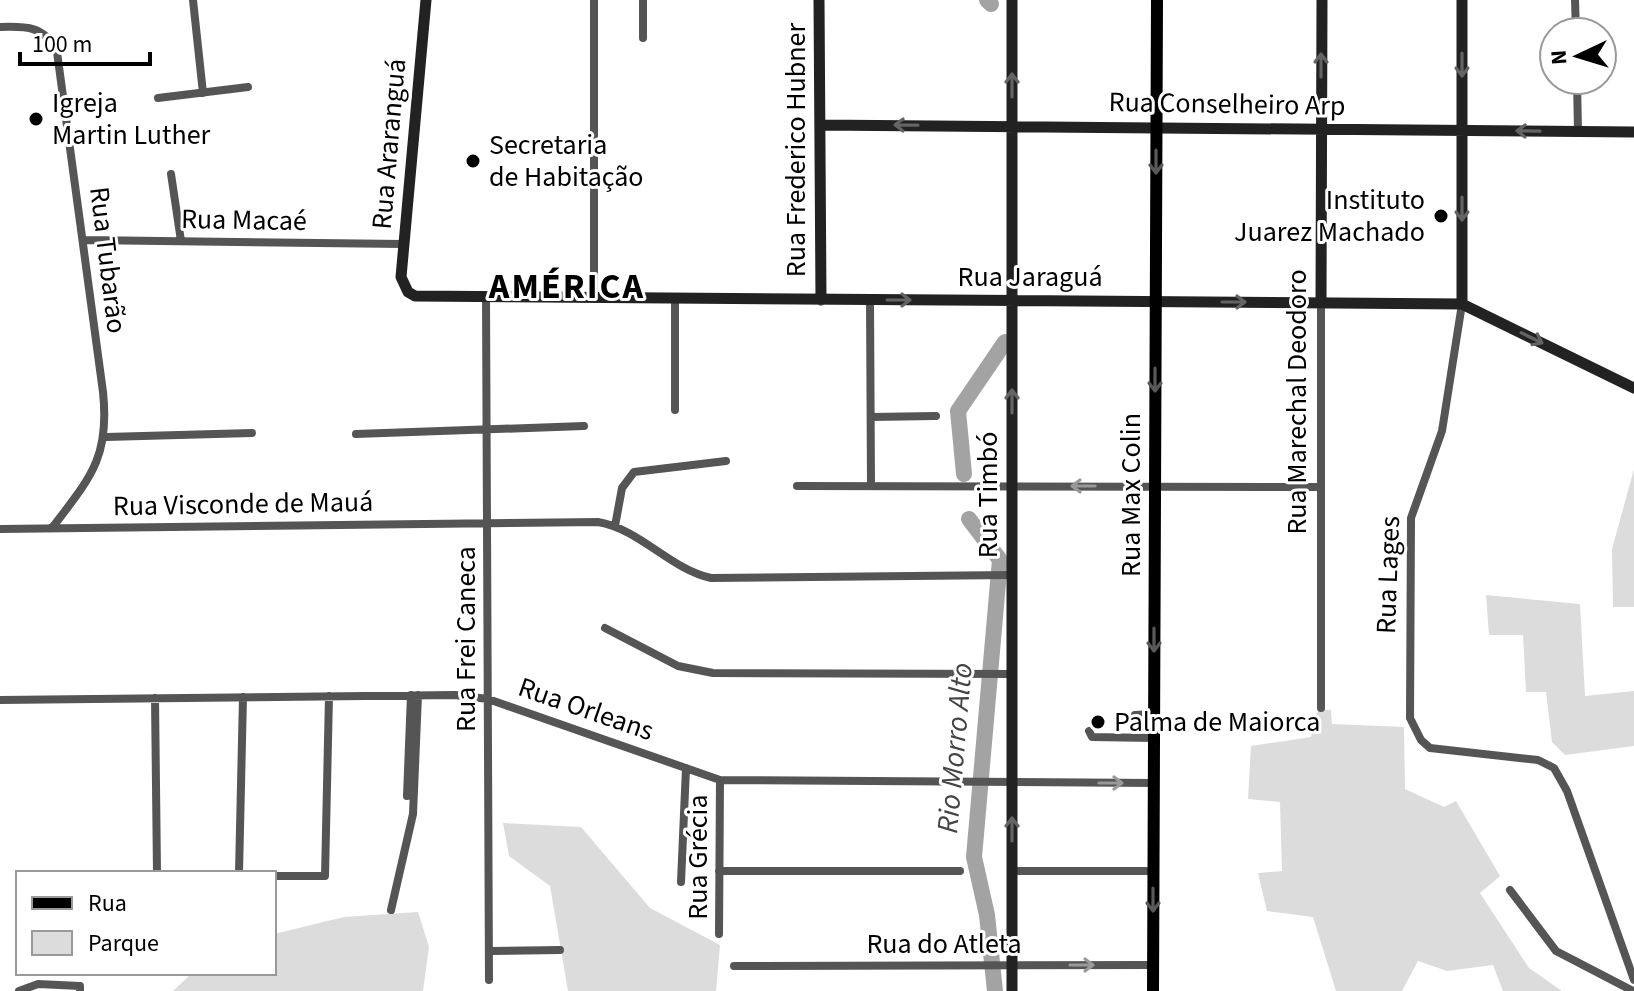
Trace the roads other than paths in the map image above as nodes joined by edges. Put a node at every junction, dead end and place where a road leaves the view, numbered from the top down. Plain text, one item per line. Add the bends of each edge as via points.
1 (193, 0) edge
2 (426, 0) edge
3 (594, 0) edge
4 (643, 0) edge
5 (819, 0) edge
6 (1012, 0) edge
7 (1157, 0) edge
8 (1322, 0) edge
9 (1462, 0) edge
10 (0, 27) edge
11 (643, 38) dead end
12 (248, 87) dead end
13 (203, 93) junction
14 (1577, 96) edge
15 (158, 98) dead end
16 (820, 125) junction
17 (1012, 126) junction
18 (1156, 128) junction
19 (1321, 129) junction
20 (1462, 131) junction
21 (1578, 132) junction
22 (1634, 132) edge
23 (171, 174) dead end
24 (84, 240) junction
25 (181, 241) junction
26 (403, 244) junction
27 (408, 292) joint
28 (486, 298) junction
29 (594, 298) junction
30 (675, 299) junction
31 (821, 300) junction
32 (870, 300) junction
33 (1012, 301) junction
34 (1156, 302) junction
35 (1321, 303) junction
36 (1462, 304) junction
37 (1634, 388) edge
38 (675, 410) dead end
39 (936, 416) dead end
40 (871, 417) junction
41 (584, 426) dead end
42 (487, 429) junction
43 (252, 433) dead end
44 (356, 434) dead end
45 (106, 437) junction
46 (726, 461) dead end
47 (797, 486) dead end
48 (871, 486) junction
49 (1012, 486) junction
50 (1155, 486) junction
51 (1321, 487) junction
52 (487, 523) junction
53 (615, 526) junction
54 (52, 528) junction
55 (0, 529) edge
56 (1008, 575) junction
57 (605, 628) dead end
58 (1006, 674) junction
59 (415, 695) junction
60 (329, 696) junction
61 (243, 697) junction
62 (155, 698) junction
63 (488, 699) junction
64 (0, 700) edge
65 (1321, 708) dead end
66 (1154, 714) junction
67 (1135, 715) dead end
68 (1089, 731) dead end
69 (1154, 738) junction
70 (686, 768) junction
71 (720, 780) junction
72 (1012, 782) junction
73 (1154, 783) junction
74 (407, 796) dead end
75 (157, 871) edge
76 (239, 871) edge
77 (719, 871) junction
78 (960, 871) dead end
79 (1012, 871) junction
80 (1153, 871) junction
81 (276, 876) edge
82 (681, 882) dead end
83 (1510, 890) dead end
84 (391, 910) dead end
85 (719, 934) dead end
86 (560, 950) dead end
87 (490, 951) junction
88 (1153, 965) junction
89 (734, 966) dead end
90 (1008, 966) junction
91 (489, 980) dead end
92 (1634, 980) edge
93 (80, 988) edge
94 (19, 991) edge
95 (1012, 991) edge
96 (1153, 991) edge
97 (1633, 991) edge

1 - 13 street
2 - 26 street, Rua Araranguá
3 - 29 street
4 - 11 street
5 - 16 street, Rua Frederico Hubner
17 -> 6 street, Rua Timbó
7 - 18 main road, Rua Max Colin
19 -> 8 street, Rua Marechal Deodoro
9 -> 20 street, Rua Lages
10 - 24 street, Rua Tubarão via 35,28 57,52
12 - 13 street
13 - 15 street
14 - 21 street
17 -> 16 street, Rua Conselheiro Arp
16 - 31 street, Rua Frederico Hubner
17 - 18 street, Rua Conselheiro Arp
17 - 33 street, Rua Timbó
18 - 19 street, Rua Conselheiro Arp
18 -> 34 main road, Rua Max Colin
19 - 20 street, Rua Conselheiro Arp
19 - 35 street, Rua Marechal Deodoro
21 -> 20 street, Rua Conselheiro Arp
20 -> 36 street, Rua Lages
21 - 22 street, Rua Conselheiro Arp
23 - 25 street
24 - 25 street, Rua Macaé
24 - 45 street, Rua Tubarão
25 - 26 street, Rua Macaé
26 - 27 street, Rua Araranguá via 401,277
27 - 28 street, Rua Jaraguá via 423,298
28 - 29 street, Rua Jaraguá
28 - 42 street, Rua Frei Caneca
29 - 30 street, Rua Jaraguá
30 - 31 street, Rua Jaraguá
30 - 38 street
31 - 32 street, Rua Jaraguá
32 -> 33 street, Rua Jaraguá
32 - 40 street
33 - 34 street, Rua Jaraguá
49 -> 33 street, Rua Timbó
34 -> 35 street, Rua Jaraguá
34 -> 50 main road, Rua Max Colin
35 - 36 street, Rua Jaraguá
35 - 51 street, Rua Marechal Deodoro
36 -> 37 street, Rua Jaraguá
36 - 92 street, Rua Lages via 1442,431 1411,518 1410,718 1430,748 1538,760 1554,768 1567,791
39 - 40 street
40 - 48 street
41 - 42 street
42 - 44 street
42 - 52 street, Rua Frei Caneca
43 - 45 street
45 - 54 street, Rua Tubarão via 89,478
46 - 53 street via 634,472 622,488
47 - 48 street
48 - 49 street
50 -> 49 street
49 - 56 street, Rua Timbó
50 - 51 street
50 -> 66 main road, Rua Max Colin
51 - 65 street, Rua Marechal Deodoro
52 - 53 street, Rua Visconde de Mauá
52 - 54 street, Rua Visconde de Mauá
52 - 63 street, Rua Frei Caneca
53 - 56 street via 693,573 711,578
54 - 55 street, Rua Visconde de Mauá
56 - 58 street, Rua Timbó
57 - 58 street via 678,666 713,673
58 - 72 street, Rua Timbó
59 - 60 street, Rua Orleans
59 - 63 street, Rua Orleans
59 - 74 street
59 - 84 street via 413,814
60 - 61 street, Rua Orleans
60 - 81 street via 325,876
61 - 62 street, Rua Orleans
61 - 76 street
62 - 64 street, Rua Orleans
62 - 75 street
63 - 70 street, Rua Orleans
63 - 87 street, Rua Frei Caneca
66 - 67 street
66 - 69 main road, Rua Max Colin
68 - 69 street via 1092,737
69 - 73 main road, Rua Max Colin
70 - 71 street, Rua Orleans
70 - 82 street
71 - 72 street, Rua Orleans
71 - 77 street, Rua Grécia
72 -> 73 street, Rua Orleans
79 -> 72 street, Rua Timbó
73 - 80 main road, Rua Max Colin
77 - 78 street
77 - 85 street, Rua Grécia
79 - 80 street
79 - 90 street, Rua Timbó
80 -> 88 main road, Rua Max Colin
83 - 97 street via 1556,951
86 - 87 street
87 - 91 street, Rua Frei Caneca
90 -> 88 street, Rua do Atleta
88 - 96 main road, Rua Max Colin
89 - 90 street, Rua do Atleta
90 - 95 street, Rua Timbó
93 - 94 street via 38,984

